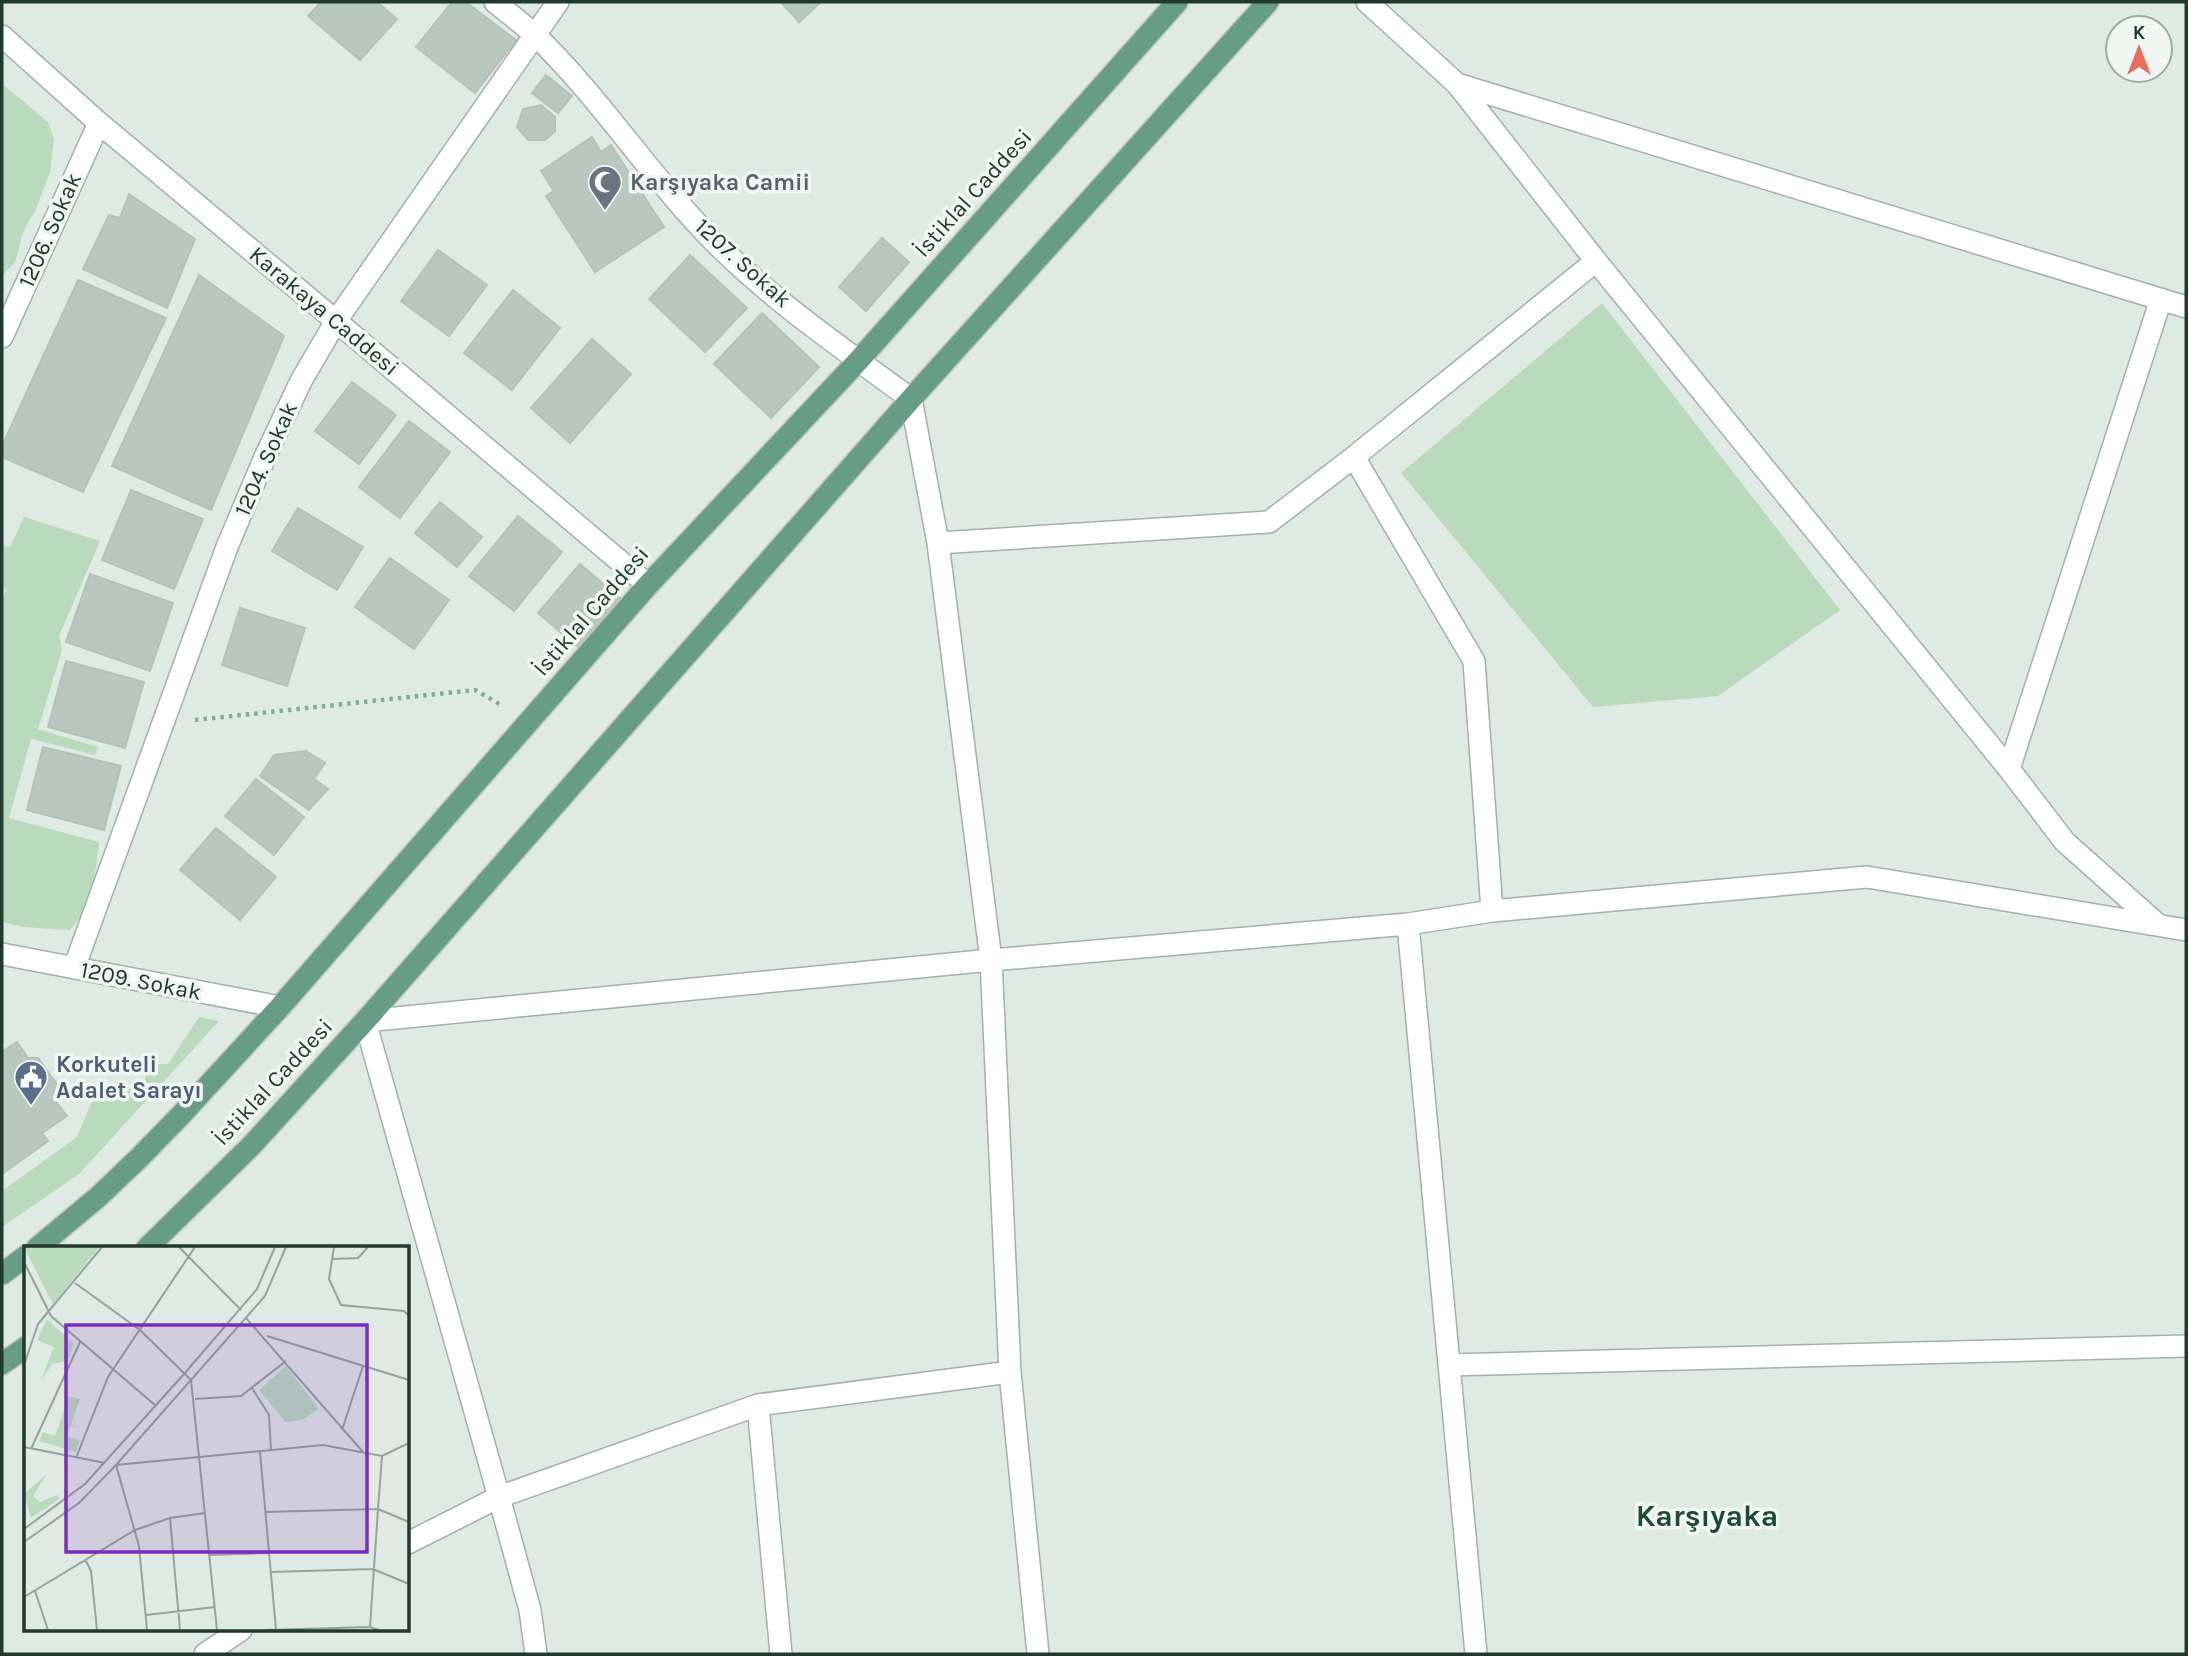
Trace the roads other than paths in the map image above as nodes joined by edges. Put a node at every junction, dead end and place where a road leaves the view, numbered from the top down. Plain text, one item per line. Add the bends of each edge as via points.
1 (495, 2) edge
2 (558, 2) edge
3 (1177, 2) edge
4 (1268, 2) edge
5 (1367, 2) edge
6 (2, 36) edge
7 (536, 36) junction
8 (1458, 84) junction
9 (99, 123) junction
10 (1597, 261) junction
11 (2161, 299) junction
12 (2186, 307) edge
13 (336, 321) junction
14 (2, 337) edge
15 (859, 360) junction
16 (911, 399) junction
17 (1354, 457) junction
18 (939, 542) junction
19 (648, 585) junction
20 (2009, 769) junction
21 (1492, 911) junction
22 (1408, 923) junction
23 (2156, 923) junction
24 (2186, 930) edge
25 (2, 954) edge
26 (991, 960) junction
27 (74, 968) junction
28 (281, 1007) junction
29 (365, 1021) junction
30 (39, 1246) edge
31 (149, 1246) edge
32 (24, 1258) edge
33 (2, 1274) edge
34 (2186, 1346) edge
35 (24, 1348) edge
36 (2, 1364) edge
37 (1449, 1365) junction
38 (1010, 1372) junction
39 (758, 1405) junction
40 (499, 1497) junction
41 (410, 1542) edge
42 (238, 1632) edge
43 (205, 1654) edge
44 (536, 1654) edge
45 (781, 1654) edge
46 (1038, 1654) edge
47 (1476, 1654) edge

1 - 7 street, 1207. Sokak
2 - 7 street, 1204. Sokak
3 - 15 main road, İstiklal Caddesi
4 - 16 main road, İstiklal Caddesi
5 - 8 street
6 - 9 street, Karakaya Caddesi
7 - 13 street, 1204. Sokak
7 - 15 street, 1207. Sokak via 732,259
8 - 10 street
8 - 11 street
9 - 13 street, Karakaya Caddesi
9 - 14 street, 1206. Sokak
10 - 17 street
10 - 20 street
11 - 12 street
11 - 20 street
13 - 19 street, Karakaya Caddesi
13 - 27 street, 1204. Sokak via 301,381 227,547
15 - 16 street, 1207. Sokak
15 - 19 main road, İstiklal Caddesi
16 - 18 street
16 - 29 main road, İstiklal Caddesi
17 - 18 street via 1269,522
17 - 21 street via 1474,661
18 - 26 street
19 - 28 main road, İstiklal Caddesi
20 - 23 street via 2065,842
21 - 22 street
21 - 23 street via 1867,877
22 - 26 street
22 - 37 street
23 - 24 street
25 - 27 street, 1209. Sokak
26 - 29 street
26 - 38 street
27 - 28 street, 1209. Sokak
28 - 30 main road, İstiklal Caddesi via 139,1158
29 - 31 main road, İstiklal Caddesi via 252,1145
29 - 40 street
32 - 33 main road
34 - 37 street
35 - 36 main road
37 - 47 street
38 - 39 street
38 - 46 street
39 - 40 street
39 - 45 street
40 - 41 street
40 - 44 street via 530,1610
42 - 43 street

